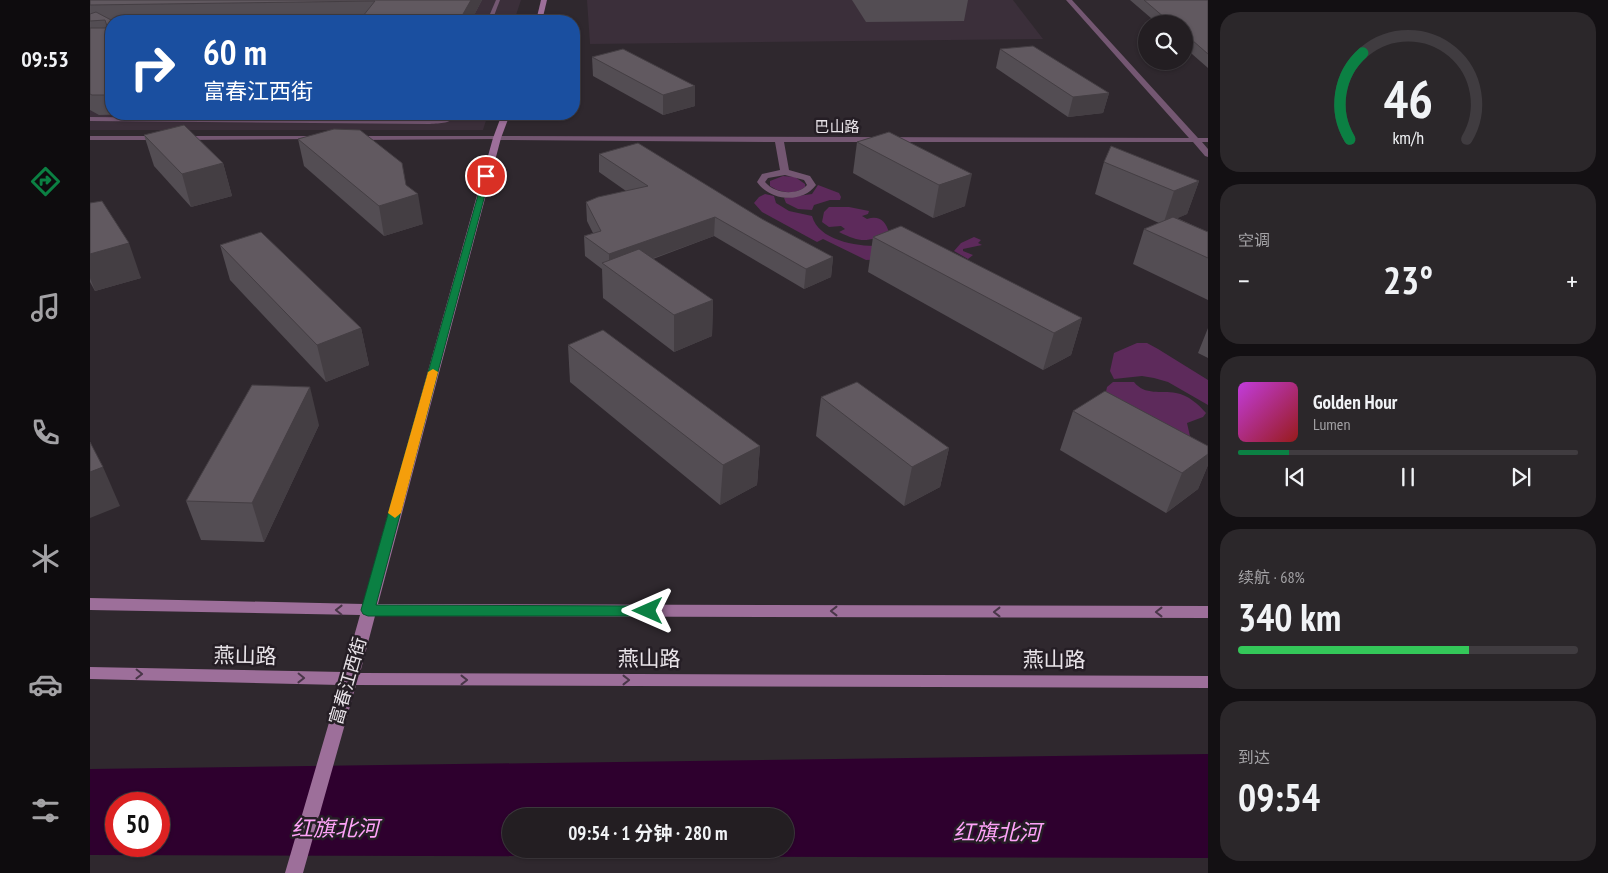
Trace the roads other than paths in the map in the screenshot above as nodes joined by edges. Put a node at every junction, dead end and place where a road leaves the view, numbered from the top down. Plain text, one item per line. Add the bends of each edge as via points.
1 (498, 0) edge
2 (544, 0) edge
3 (1070, 0) edge
4 (492, 15) edge
5 (540, 15) edge
6 (90, 118) edge
7 (105, 118) edge
8 (260, 120) edge
9 (448, 120) edge
10 (504, 120) edge
11 (90, 138) edge
12 (169, 138) edge
13 (179, 138) edge
14 (318, 138) edge
15 (348, 138) edge
16 (497, 138) junction
17 (779, 140) junction
18 (1195, 140) junction
19 (1208, 140) edge
20 (1208, 154) edge
21 (785, 172) junction
22 (90, 604) edge
23 (368, 610) junction
24 (1208, 612) edge
25 (90, 673) edge
26 (350, 680) junction
27 (1208, 682) edge
28 (294, 873) edge

1 - 4 lane
2 - 5 main road
3 - 18 street
6 - 7 lane
8 - 9 lane
10 - 16 main road, 富春江西街
11 - 12 lane
13 - 14 lane
15 - 16 lane
16 - 17 street, 巴山路
16 - 23 main road, 富春江西街
17 - 18 street, 巴山路
17 - 21 street
18 - 19 street, 巴山路
18 - 20 street
21 - 21 street via 765,176 762,186 790,195 805,192 812,185 807,178
23 -> 22 main road
24 -> 23 main road
23 - 26 main road, 富春江西街
25 -> 26 main road, 燕山路
26 -> 27 main road, 燕山路
26 - 28 main road, 富春江西街

